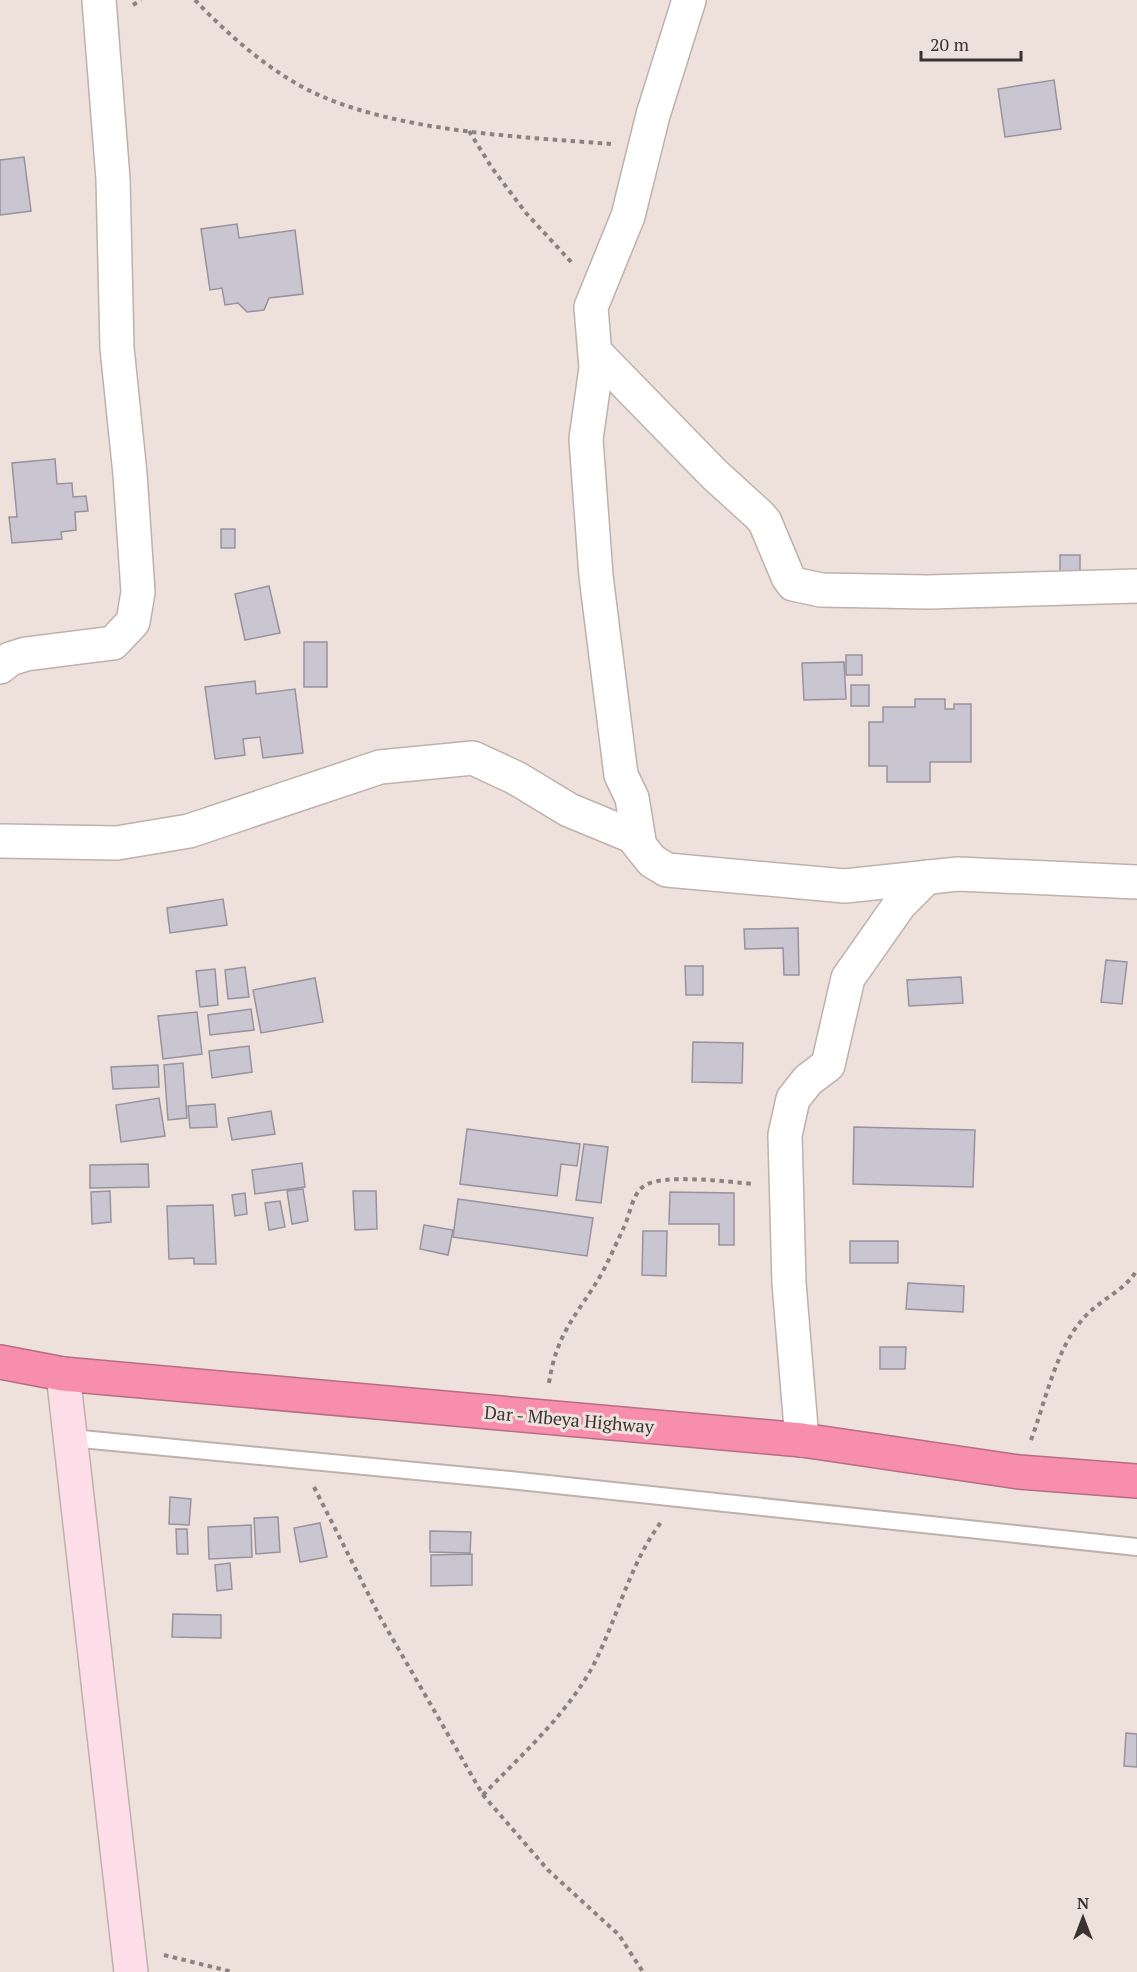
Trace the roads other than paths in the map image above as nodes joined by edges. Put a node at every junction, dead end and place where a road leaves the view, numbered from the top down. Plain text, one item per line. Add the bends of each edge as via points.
1 (99, 0) edge
2 (689, 0) edge
3 (596, 352) junction
4 (1137, 586) edge
5 (0, 667) edge
6 (0, 841) edge
7 (639, 841) junction
8 (927, 878) junction
9 (1137, 882) edge
10 (0, 1362) edge
11 (63, 1374) junction
12 (71, 1438) junction
13 (802, 1440) junction
14 (1137, 1481) edge
15 (1137, 1547) edge
16 (130, 1959) edge

1 - 5 street via 112,179 117,348 130,474 136,602 133,622 113,643 26,654
2 - 3 street via 628,216 591,307
3 - 4 street via 765,522 793,584 821,590 928,592
3 - 7 street via 586,439 596,576 621,775 632,798
6 - 7 street via 117,843 189,831 380,767 473,758 569,810 612,825
7 - 8 street via 652,861 667,870 845,886
8 - 9 street via 958,874
8 - 13 street via 895,911 848,978 828,1065 808,1080 793,1099 786,1135 789,1283
10 - 11 highway, Dar - Mbeya Highway
11 - 12 main road
11 - 13 highway, Dar - Mbeya Highway
12 - 15 lane
12 - 16 main road
13 - 14 highway, Dar - Mbeya Highway via 1019,1472

